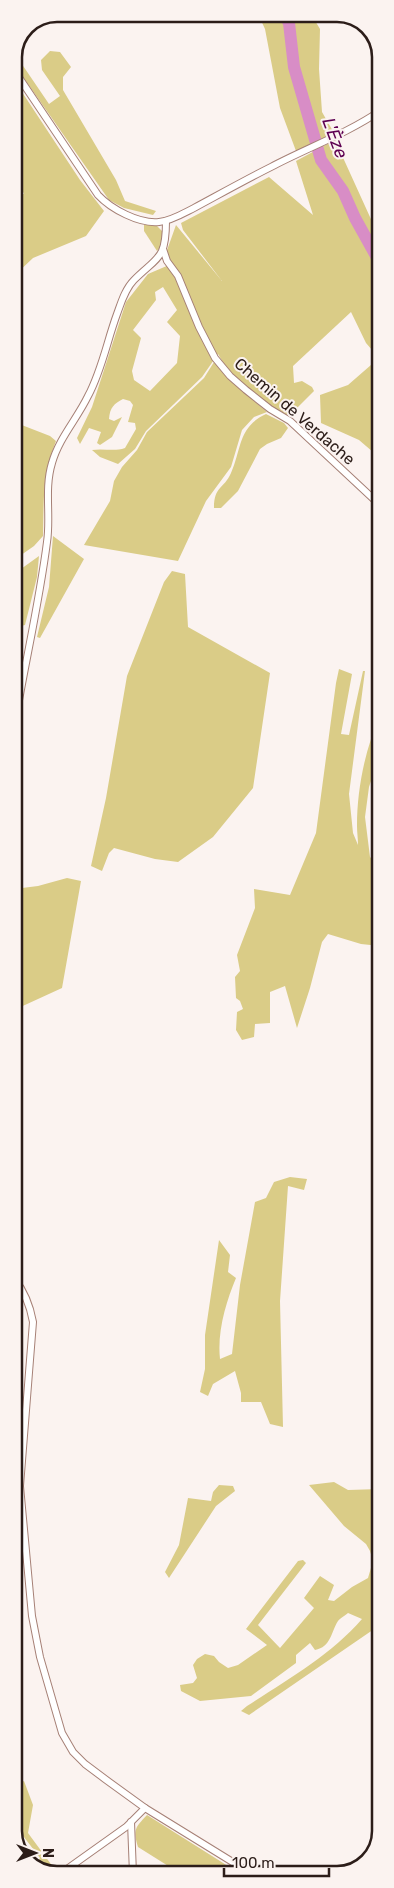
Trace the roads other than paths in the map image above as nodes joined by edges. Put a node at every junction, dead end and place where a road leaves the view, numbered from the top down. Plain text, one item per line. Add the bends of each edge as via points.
1 (22, 82) edge
2 (371, 116) edge
3 (166, 221) junction
4 (163, 249) junction
5 (371, 497) edge
6 (22, 683) edge
7 (23, 1289) edge
8 (23, 1451) edge
9 (23, 1517) edge
10 (145, 1808) junction
11 (131, 1822) junction
12 (73, 1865) edge
13 (132, 1865) edge
14 (237, 1865) edge

1 - 3 street via 105,203 150,222
2 - 3 street
3 - 4 street
4 - 5 street, Chemin de Verdache via 215,358 225,370 259,401 290,421
4 - 6 street via 151,267 132,281 123,296 100,370 52,462 48,540
7 - 8 street via 31,1306 33,1322
9 - 10 street via 32,1616 62,1733 85,1764
10 - 11 street
10 - 14 street
11 - 12 street
11 - 13 street

